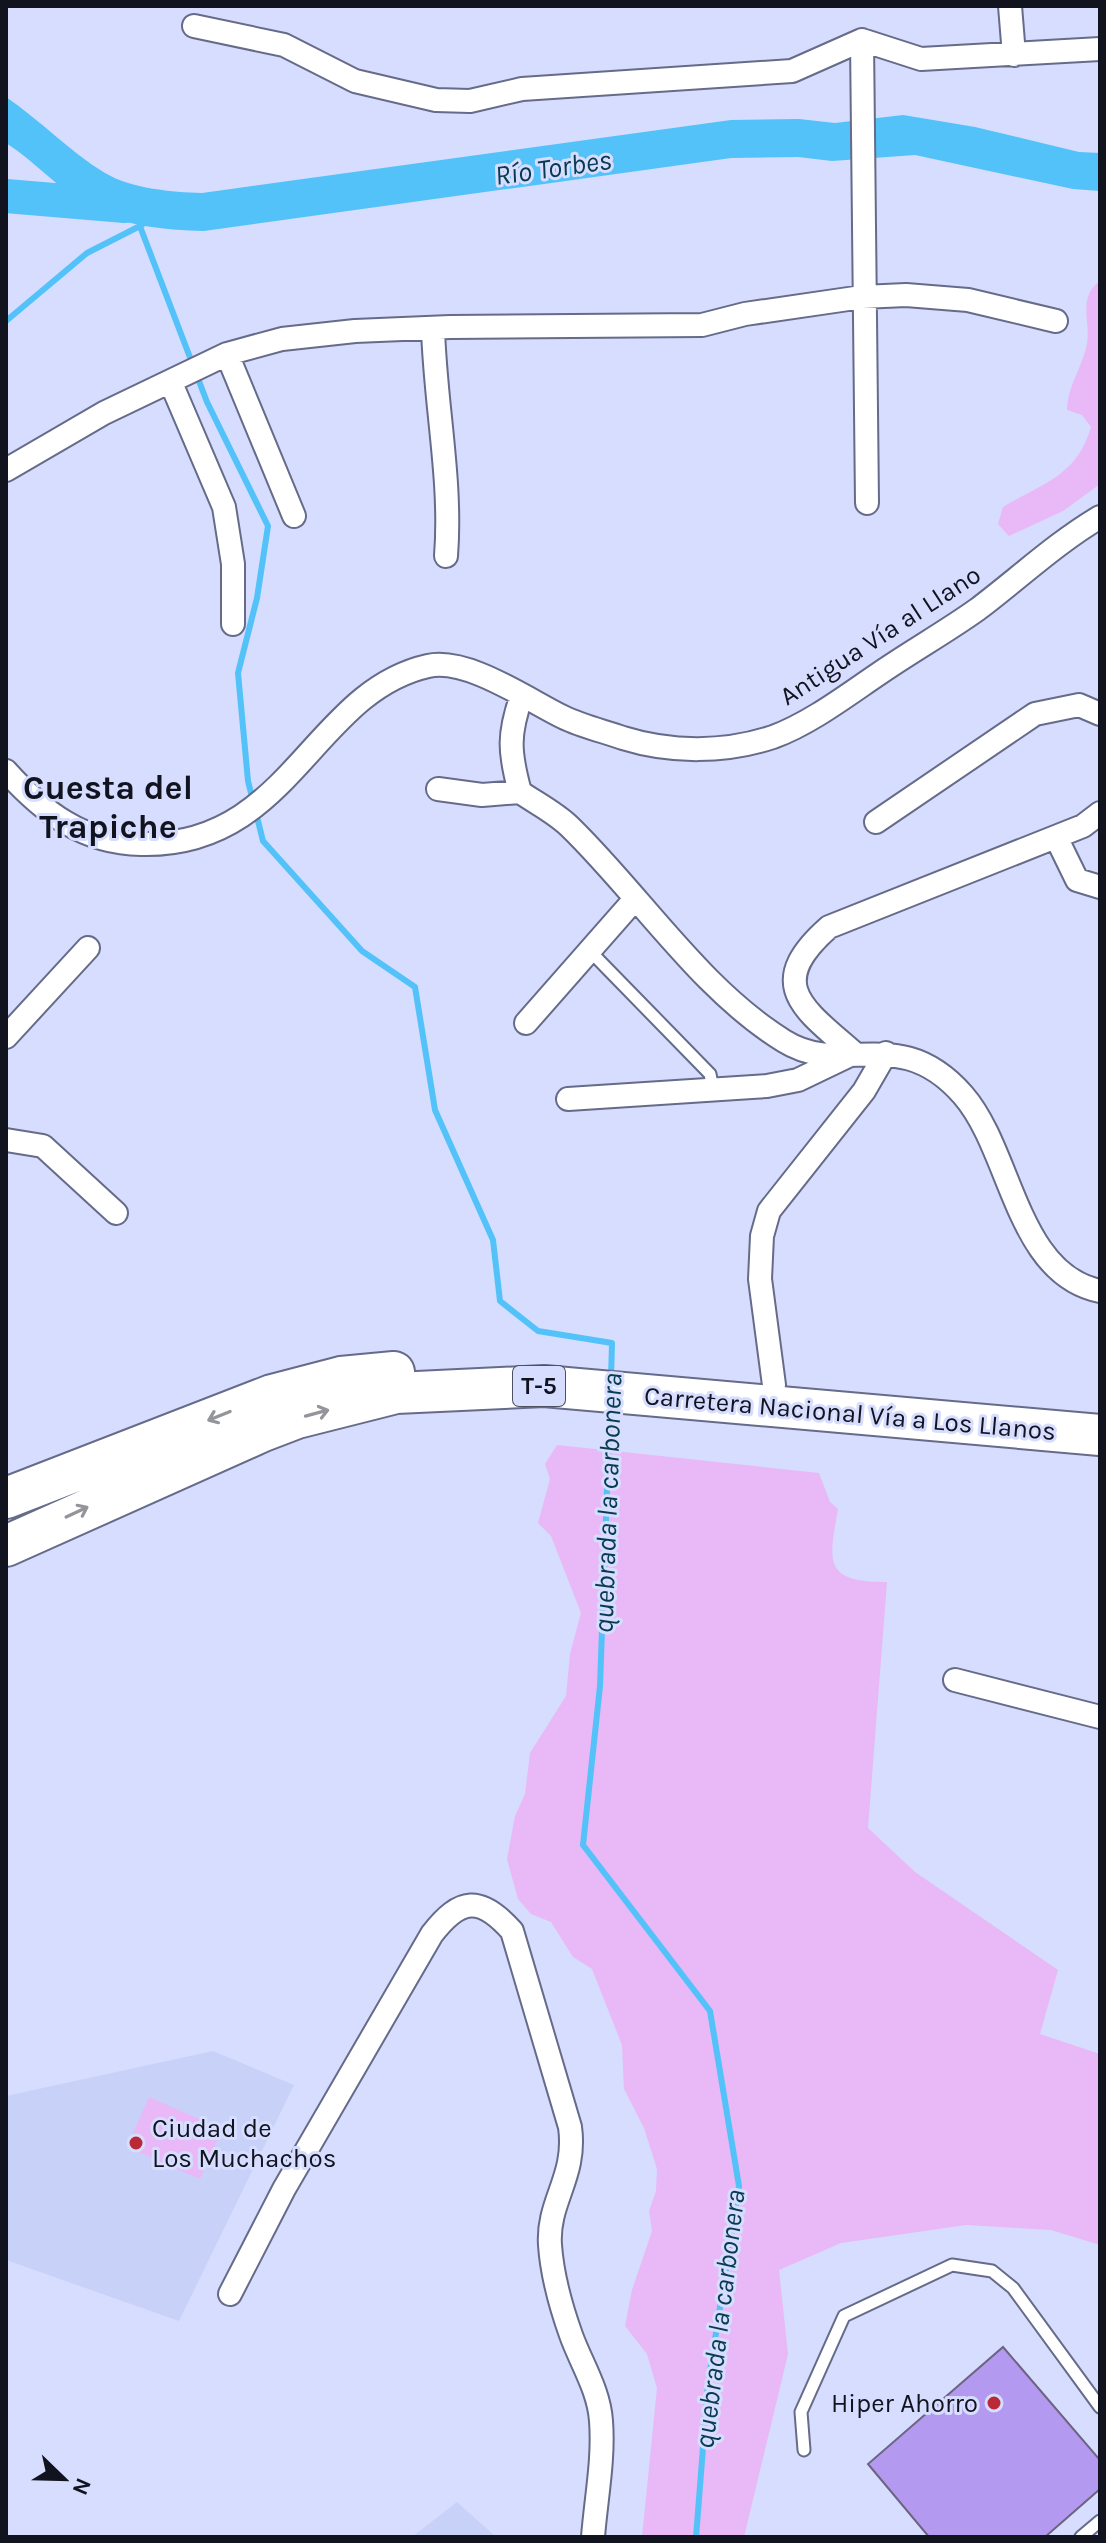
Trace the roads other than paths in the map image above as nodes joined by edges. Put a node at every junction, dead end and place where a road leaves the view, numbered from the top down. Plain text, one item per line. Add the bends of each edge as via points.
1 (1010, 6) edge
2 (194, 26) dead end
3 (862, 40) junction
4 (1100, 49) edge
5 (1014, 55) junction
6 (862, 297) junction
7 (1056, 321) dead end
8 (433, 328) junction
9 (227, 354) junction
10 (171, 383) junction
11 (6, 470) edge
12 (867, 503) dead end
13 (294, 516) dead end
14 (1100, 517) edge
15 (446, 556) dead end
16 (233, 624) dead end
17 (522, 695) junction
18 (1100, 714) edge
19 (6, 771) edge
20 (438, 789) dead end
21 (520, 792) junction
22 (1100, 813) edge
23 (876, 822) dead end
24 (1056, 837) junction
25 (1100, 887) edge
26 (635, 899) junction
27 (88, 948) dead end
28 (590, 951) junction
29 (526, 1023) dead end
30 (6, 1037) edge
31 (854, 1053) junction
32 (886, 1053) junction
33 (713, 1089) junction
34 (568, 1099) dead end
35 (6, 1140) edge
36 (116, 1213) dead end
37 (1100, 1291) edge
38 (774, 1385) junction
39 (1100, 1414) edge
40 (1100, 1435) edge
41 (6, 1498) edge
42 (6, 1546) edge
43 (955, 1680) dead end
44 (1100, 1717) edge
45 (230, 2294) dead end
46 (1100, 2407) edge
47 (804, 2450) dead end
48 (1100, 2521) edge
49 (593, 2537) edge
50 (1081, 2537) edge

1 - 5 street
2 - 3 street via 284,45 355,81 436,100 470,101 522,89 792,71
3 - 5 street via 921,59
3 - 6 street
4 - 5 street
6 - 7 street via 968,300
6 - 8 street via 702,325
6 - 12 street
8 - 9 street via 282,339
8 - 15 street via 449,519
9 - 10 street
9 - 13 street
10 - 11 street via 104,413
10 - 16 street via 224,507 233,564
14 - 17 street, Antigua Vía al Llano via 977,609 775,736 702,749 650,745 566,719
17 - 19 street, Antigua Vía al Llano via 441,663 398,675 356,707 286,781 243,816 196,841 169,845 122,844 81,832 32,800
17 - 21 street via 511,725 511,757
18 - 23 street via 1079,705 1035,714
20 - 21 street via 482,795
21 - 26 street via 568,825
22 - 24 street
24 - 25 street via 1077,880
24 - 31 street via 829,927 805,948 795,978 801,1005
26 - 28 street
26 - 31 street via 732,1000 785,1042 817,1054
27 - 30 street
28 - 29 street
28 - 33 lane via 710,1074
31 - 32 street
31 - 33 street via 798,1080
32 - 37 street via 938,1070 965,1097 1036,1243 1059,1273
32 - 38 street via 864,1091 769,1211 760,1279
33 - 34 street
35 - 36 street via 43,1146
38 - 39 highway, Carretera Nacional Vía a Los Llanos / T-5
38 -> 41 highway, Carretera Nacional Vía a Los Llanos / T-5 via 480,1365 341,1377 272,1395
42 -> 40 highway, Carretera Nacional Vía a Los Llanos / T-5 via 263,1431 396,1393 544,1386
43 - 44 street
45 - 49 street via 284,2189 432,1934 450,1911 463,1905 488,1909 512,1931 571,2139 570,2169 553,2211 550,2242 570,2334 592,2383 601,2420
46 - 47 lane via 1013,2288 992,2271 952,2265 844,2316 801,2412
48 - 50 lane

